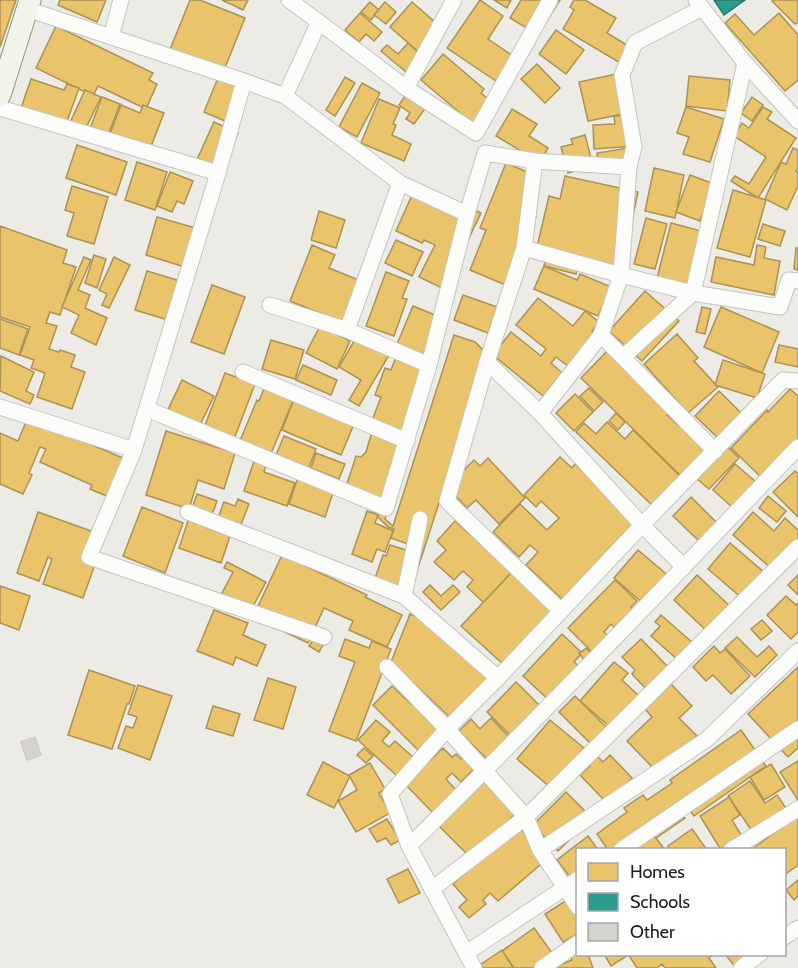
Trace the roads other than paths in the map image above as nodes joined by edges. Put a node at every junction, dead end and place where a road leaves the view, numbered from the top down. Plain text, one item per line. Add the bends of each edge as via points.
1 (121, 0) edge
2 (289, 0) edge
3 (454, 0) edge
4 (550, 0) edge
5 (699, 4) edge
6 (28, 5) edge
7 (319, 22) junction
8 (111, 37) junction
9 (745, 63) junction
10 (244, 81) junction
11 (406, 88) junction
12 (0, 95) edge
13 (285, 96) junction
14 (0, 108) edge
15 (798, 121) edge
16 (476, 133) junction
17 (486, 153) junction
18 (535, 161) junction
19 (628, 167) junction
20 (218, 173) junction
21 (400, 183) junction
22 (467, 214) junction
23 (524, 248) junction
24 (621, 275) junction
25 (798, 280) edge
26 (693, 293) junction
27 (270, 305) dead end
28 (347, 330) junction
29 (601, 334) junction
30 (623, 357) junction
31 (487, 362) junction
32 (429, 364) junction
33 (243, 372) dead end
34 (798, 381) edge
35 (0, 407) edge
36 (147, 410) junction
37 (540, 413) junction
38 (406, 441) junction
39 (798, 447) edge
40 (134, 450) junction
41 (715, 451) junction
42 (188, 512) dead end
43 (420, 519) dead end
44 (642, 525) junction
45 (798, 547) edge
46 (684, 567) junction
47 (404, 596) junction
48 (561, 611) junction
49 (324, 637) dead end
50 (798, 651) edge
51 (387, 667) dead end
52 (498, 678) junction
53 (447, 729) junction
54 (798, 729) edge
55 (485, 771) junction
56 (798, 809) edge
57 (526, 817) junction
58 (409, 846) junction
59 (622, 848) edge
60 (733, 848) edge
61 (540, 850) junction
62 (572, 883) edge
63 (432, 889) junction
64 (576, 899) edge
65 (576, 944) edge
66 (466, 953) junction
67 (757, 956) edge
68 (474, 968) edge
69 (542, 968) edge
70 (741, 968) edge

1 - 8 street
2 - 7 street
3 - 11 street
4 - 16 street
5 - 9 street
5 - 19 street via 635,43 622,75 634,147
6 - 8 street
6 - 12 street
7 - 11 street
7 - 13 street
8 - 10 street
9 - 15 street
9 - 26 street
10 - 13 street
10 - 20 street
11 - 16 street
13 - 21 street
14 - 20 street
16 - 17 street
17 - 18 street
17 - 22 street
18 - 19 street
18 - 23 street
19 - 24 street
20 - 36 street
21 - 22 street
21 - 28 street
22 - 32 street
23 - 24 street
23 - 31 street
24 - 26 street
24 - 29 street
25 - 26 street via 789,280 780,307
26 - 30 street
27 - 28 street
28 - 32 street
29 - 30 street
29 - 37 street
30 - 41 street
31 - 37 street
31 - 48 street via 447,501
32 - 38 street
33 - 38 street
34 - 41 street via 783,380
35 - 40 street
36 - 38 street via 386,508
36 - 40 street
37 - 44 street
39 - 46 street
40 - 49 street via 89,557
41 - 44 street
42 - 47 street
43 - 47 street
44 - 46 street
44 - 48 street
45 - 57 street
46 - 55 street
47 - 52 street
48 - 52 street
50 - 61 street via 705,740
51 - 53 street
52 - 53 street
53 - 55 street
53 - 58 street via 390,794
54 - 59 street
55 - 57 street
55 - 58 street
56 - 60 street
57 - 61 street
57 - 63 street
58 - 63 street
61 - 62 street
62 - 64 street
62 - 66 street
63 - 66 street
65 - 69 street
66 - 68 street
67 - 70 street

